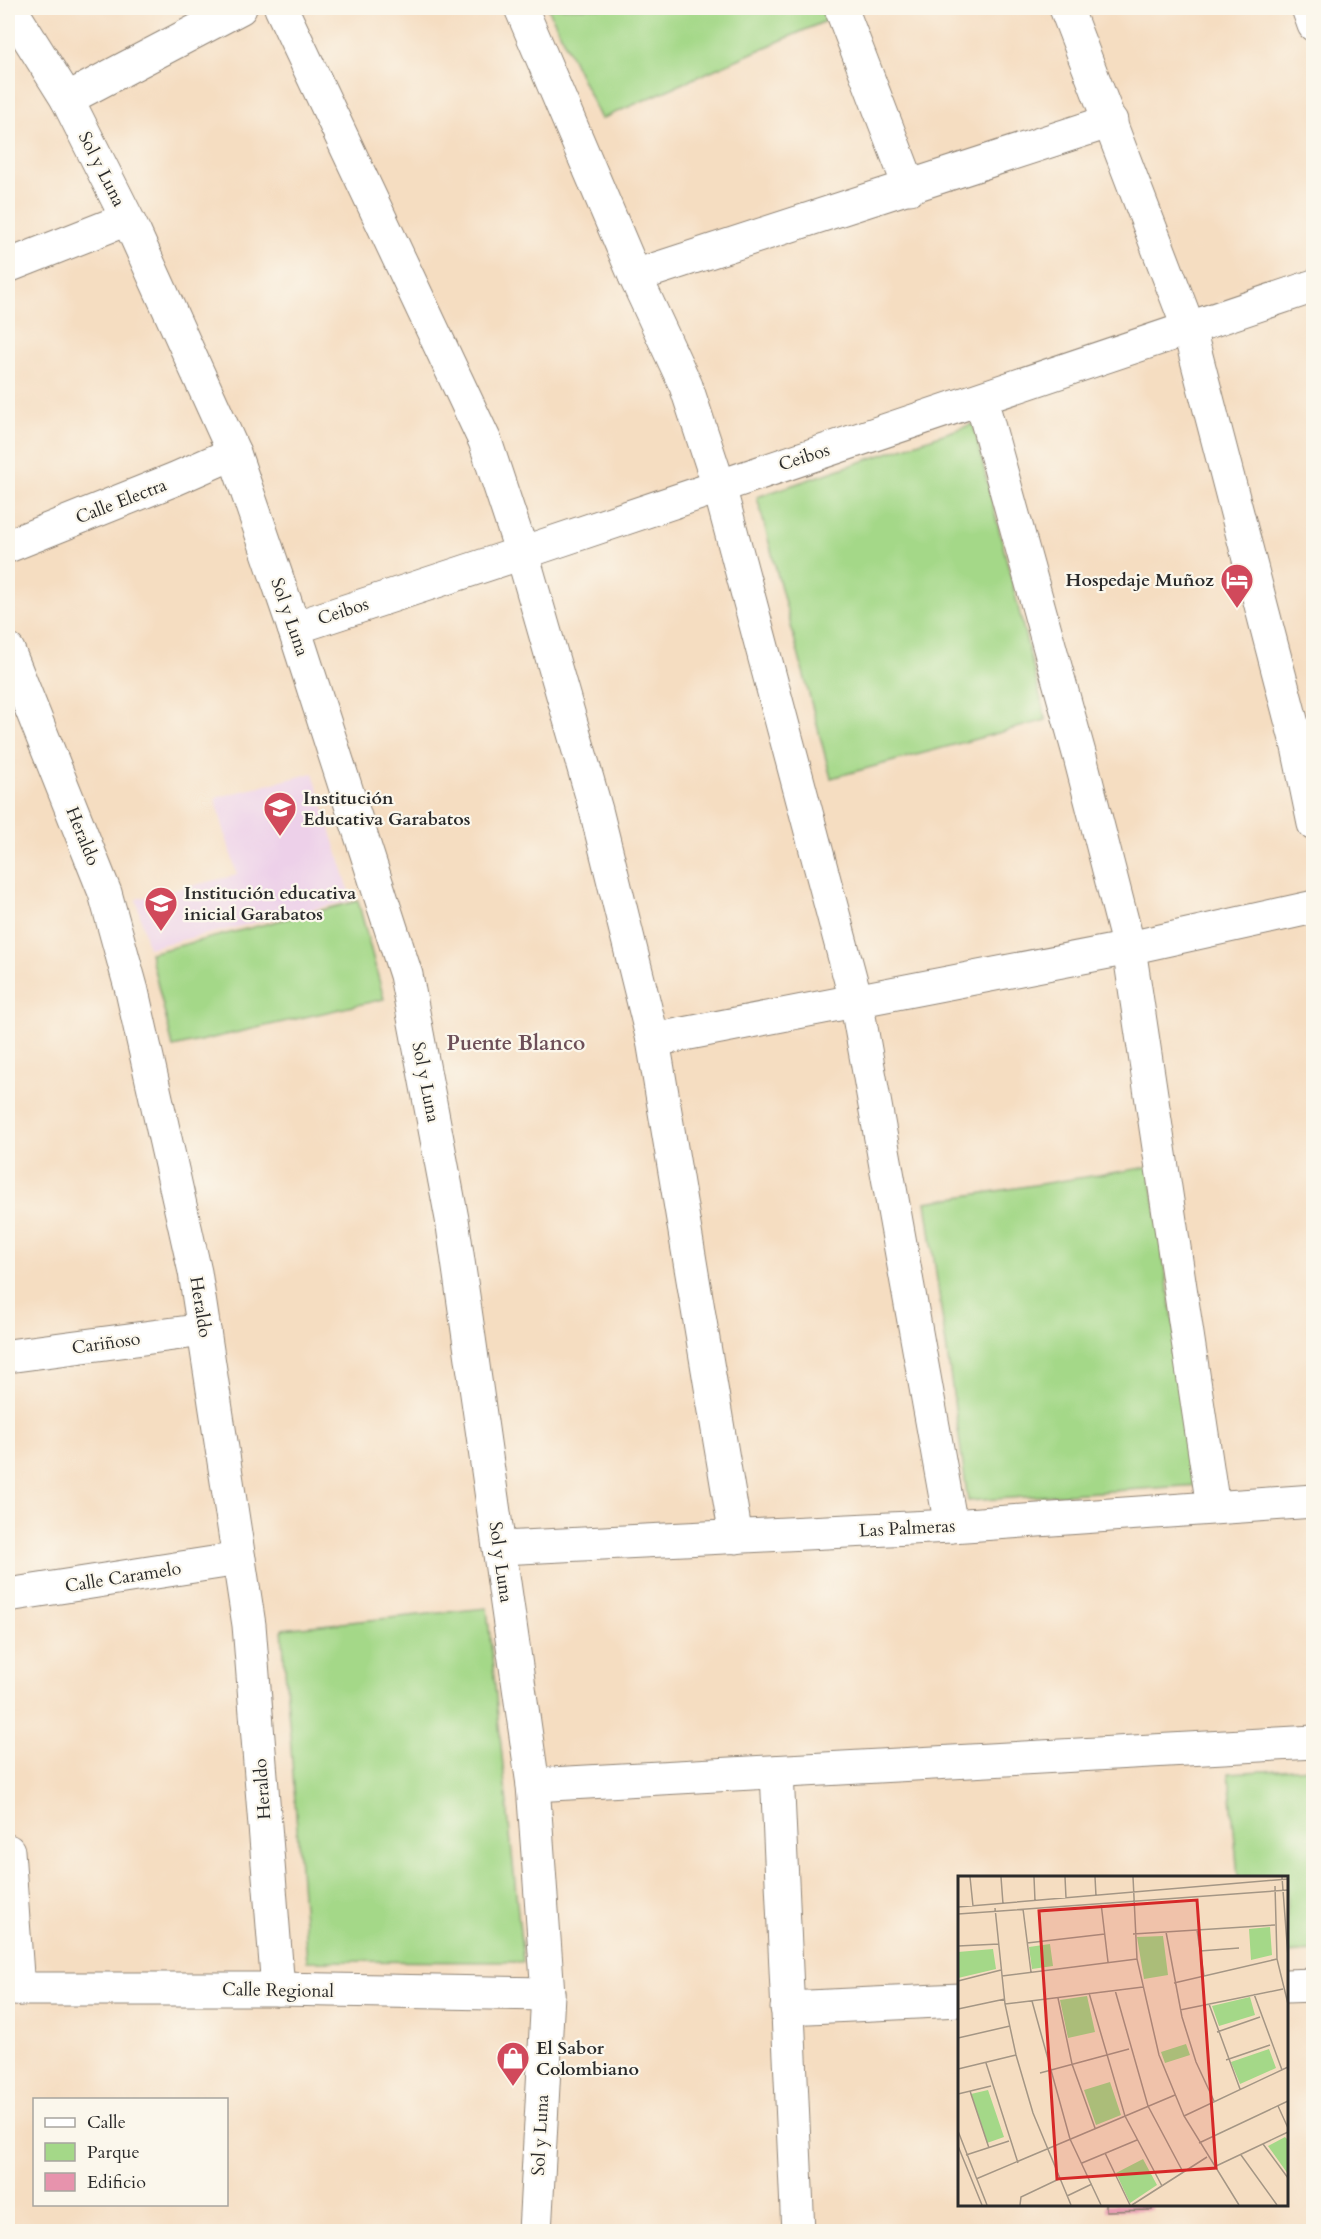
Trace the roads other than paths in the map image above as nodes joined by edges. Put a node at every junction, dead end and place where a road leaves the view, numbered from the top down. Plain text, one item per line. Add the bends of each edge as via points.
1 (9, 8) edge
2 (240, 8) edge
3 (282, 8) edge
4 (521, 8) edge
5 (842, 8) edge
6 (1066, 8) edge
7 (1308, 8) edge
8 (1314, 25) edge
9 (67, 99) junction
10 (1111, 121) junction
11 (910, 188) junction
12 (127, 219) junction
13 (8, 266) edge
14 (635, 276) junction
15 (1314, 286) edge
16 (1189, 329) junction
17 (981, 399) junction
18 (234, 453) junction
19 (719, 486) junction
20 (8, 546) edge
21 (522, 553) junction
22 (294, 628) junction
23 (8, 650) edge
24 (1314, 824) edge
25 (1314, 907) edge
26 (1129, 948) junction
27 (856, 999) junction
28 (653, 1040) junction
29 (204, 1330) junction
30 (8, 1356) edge
31 (1314, 1501) edge
32 (1214, 1507) junction
33 (951, 1526) junction
34 (736, 1538) junction
35 (500, 1548) junction
36 (239, 1559) junction
37 (8, 1595) edge
38 (1314, 1742) edge
39 (777, 1772) junction
40 (533, 1785) junction
41 (8, 1851) edge
42 (1314, 1985) edge
43 (1288, 1986) edge
44 (13, 1989) edge
45 (278, 1989) junction
46 (548, 1994) junction
47 (958, 2000) edge
48 (787, 2008) junction
49 (535, 2232) edge
50 (798, 2232) edge

1 - 9 street, Sol y Luna
2 - 9 street
3 - 21 street via 485,441
4 - 14 street
5 - 11 street
6 - 10 street
7 - 8 street
9 - 12 street, Sol y Luna
10 - 11 street
10 - 16 street
11 - 14 street
12 - 13 street
12 - 18 street, Sol y Luna
14 - 19 street via 686,386
15 - 16 street, Ceibos
16 - 17 street, Ceibos
16 - 24 street via 1298,747
17 - 19 street, Ceibos
17 - 26 street
18 - 20 street, Calle Electra
18 - 22 street, Sol y Luna
19 - 21 street, Ceibos
19 - 27 street
21 - 22 street, Ceibos
21 - 28 street via 596,810
22 - 35 street, Sol y Luna via 406,975 452,1219
23 - 29 street, Heraldo via 105,893 132,991 195,1272
25 - 26 street
26 - 27 street
26 - 32 street
27 - 28 street
27 - 33 street
28 - 34 street
29 - 30 street, Cariñoso
29 - 36 street, Heraldo
31 - 32 street, Las Palmeras
32 - 33 street, Las Palmeras
33 - 34 street, Las Palmeras
34 - 35 street, Las Palmeras
35 - 40 street, Sol y Luna
36 - 37 street, Calle Caramelo
36 - 45 street, Heraldo via 249,1625
38 - 39 street
39 - 40 street
39 - 48 street
40 - 46 street, Sol y Luna
41 - 44 street
42 - 43 street
44 - 45 street, Calle Regional
45 - 46 street, Calle Regional
46 - 49 street, Sol y Luna
47 - 48 street
48 - 50 street

